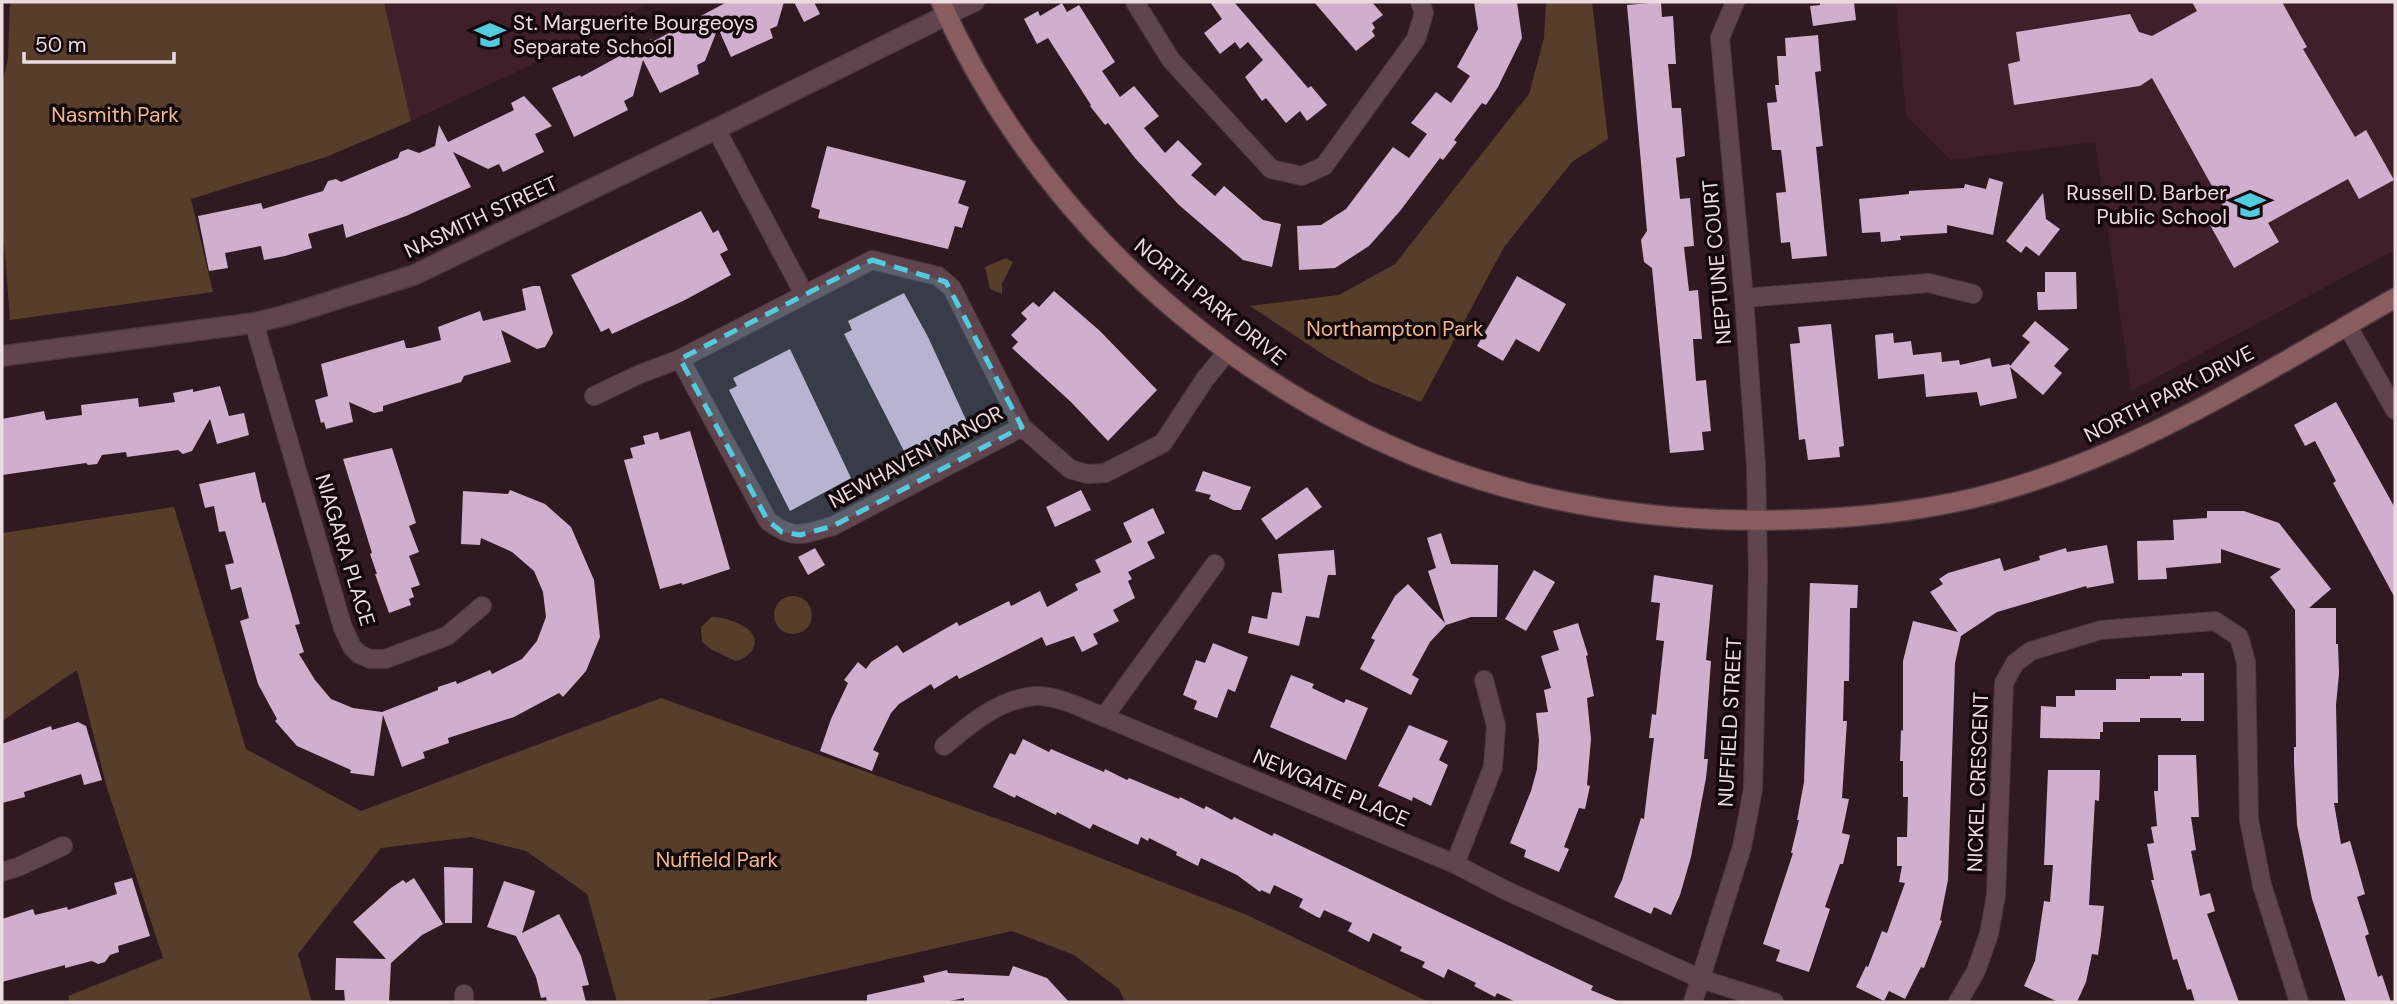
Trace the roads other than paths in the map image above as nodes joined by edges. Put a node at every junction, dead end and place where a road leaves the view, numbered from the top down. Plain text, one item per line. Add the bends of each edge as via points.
1 (975, 2) edge
2 (1135, 2) edge
3 (1420, 2) edge
4 (1735, 2) edge
5 (944, 8) edge
6 (716, 130) junction
7 (804, 294) junction
8 (1973, 294) dead end
9 (1744, 298) junction
10 (2395, 298) edge
11 (254, 323) junction
12 (2347, 326) junction
13 (1228, 351) junction
14 (2, 356) edge
15 (680, 359) junction
16 (594, 396) dead end
17 (2395, 410) edge
18 (1022, 427) junction
19 (1757, 521) junction
20 (1215, 564) dead end
21 (482, 606) dead end
22 (1484, 680) dead end
23 (1104, 717) junction
24 (944, 746) dead end
25 (62, 846) dead end
26 (1455, 864) junction
27 (2, 872) edge
28 (1701, 979) junction
29 (1693, 1002) edge
30 (1774, 1002) edge
31 (1958, 1002) edge
32 (2299, 1002) edge

1 - 5 street
2 - 3 street via 1171,60 1271,169 1302,176 1324,166 1416,39 1424,13
4 - 9 street, NEPTUNE COURT via 1720,38
5 - 6 street, NASMITH STREET
5 - 13 main road, NORTH PARK DRIVE via 1007,125 1058,192 1134,274
6 - 7 street
6 - 11 street, NASMITH STREET via 414,275
7 - 15 street, NEWHAVEN MANOR
7 - 18 street, NEWHAVEN MANOR via 872,260 938,276 952,288
8 - 9 street via 1929,283
9 - 19 street, NEPTUNE COURT
10 - 12 main road, NORTH PARK DRIVE
11 - 14 street, NASMITH STREET
11 - 21 street, NIAGARA PLACE via 352,647 370,659 385,659 447,636
12 - 17 street
12 - 19 main road, NORTH PARK DRIVE via 2150,434 2024,483 1910,511
13 - 18 street, NEWHAVEN MANOR via 1163,443 1105,473 1070,469
13 - 19 main road, NORTH PARK DRIVE via 1338,419 1484,480 1614,510
15 - 16 street, NEWHAVEN MANOR
15 - 18 street, NEWHAVEN MANOR via 768,521 782,532 800,535 834,526
19 - 28 street, NUFFIELD STREET via 1754,789 1742,847
20 - 23 street
22 - 26 street via 1496,726 1493,767
23 - 24 street, NEWGATE PLACE via 1037,696 976,718
23 - 26 street, NEWGATE PLACE
25 - 27 street
26 - 28 street, NEWGATE PLACE
28 - 29 street, NUFFIELD STREET
28 - 30 street, NEWGATE PLACE
31 - 32 street, NICKEL CRESCENT via 1976,971 1996,895 2004,683 2015,663 2031,651 2101,630 2216,621 2239,637 2246,662 2249,820 2262,886

